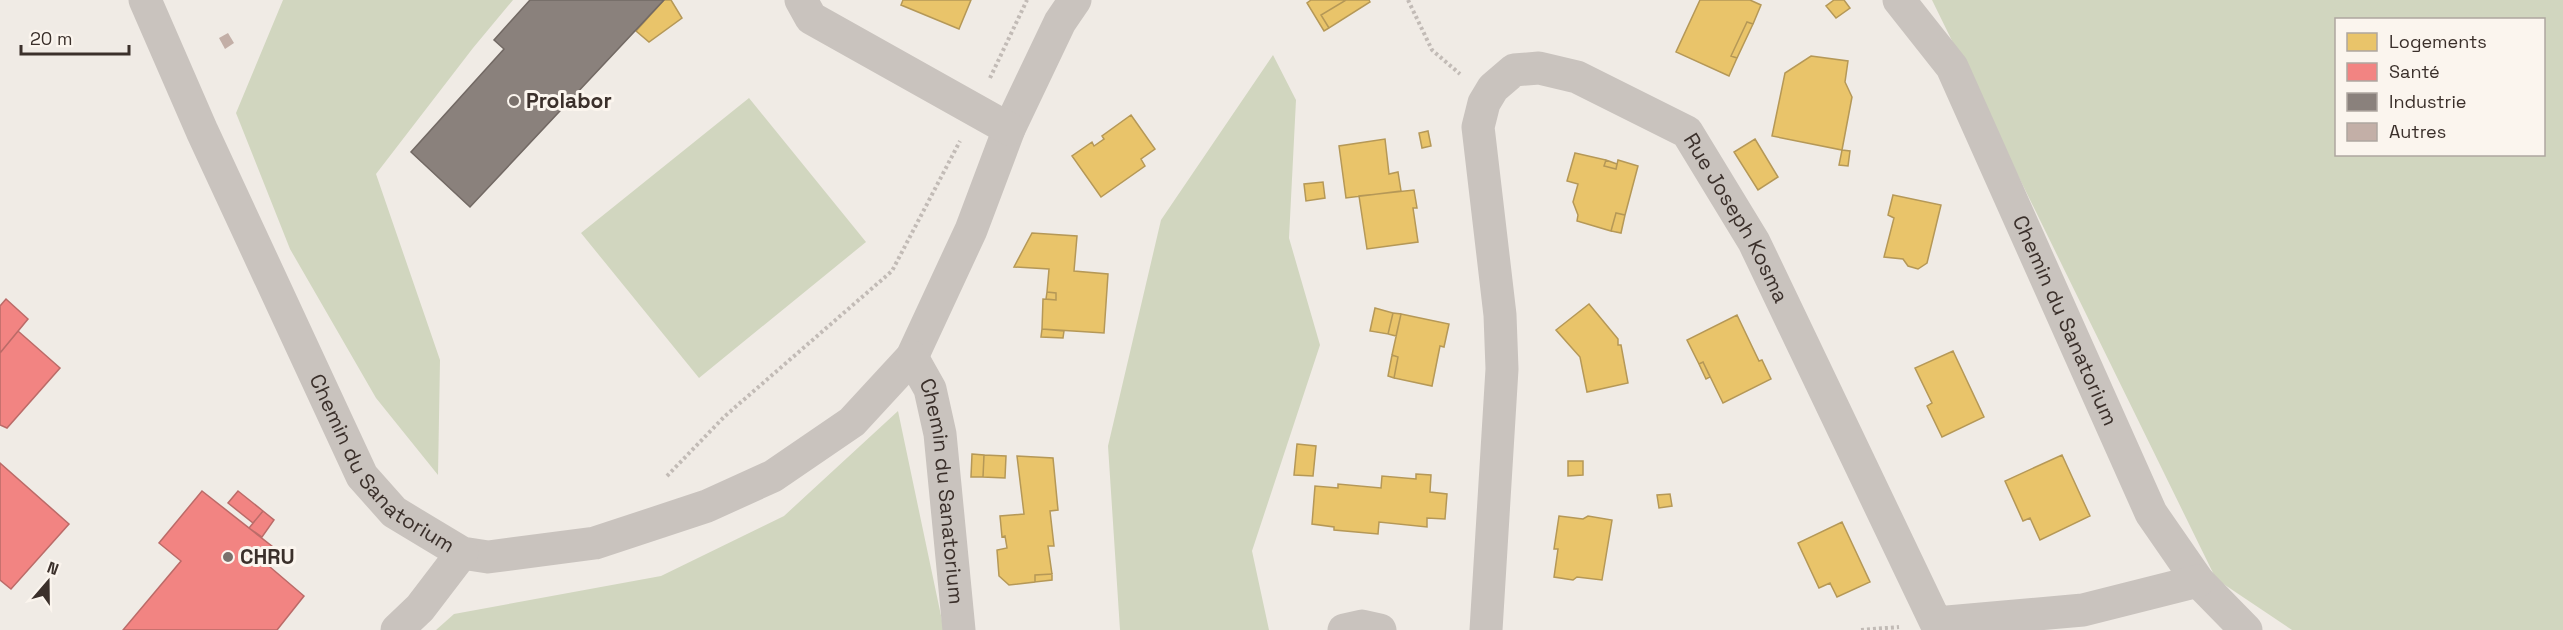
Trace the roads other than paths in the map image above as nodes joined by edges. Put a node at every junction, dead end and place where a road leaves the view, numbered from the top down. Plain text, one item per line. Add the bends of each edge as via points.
1 (145, 0) edge
2 (801, 0) edge
3 (1075, 0) edge
4 (1899, 0) edge
5 (1009, 129) junction
6 (912, 357) junction
7 (462, 553) junction
8 (2198, 581) junction
9 (397, 630) edge
10 (959, 630) edge
11 (1344, 630) edge
12 (1380, 630) edge
13 (1486, 630) edge
14 (2246, 630) edge

1 - 7 street, Chemin du Sanatorium via 362,476 394,512
2 - 5 street via 811,18
3 - 5 street, Chemin du Sanatorium via 1060,22
4 - 8 street, Chemin du Sanatorium via 1952,67 2151,513
5 - 6 street, Chemin du Sanatorium via 971,230
6 - 7 street, Chemin du Sanatorium via 852,422 773,476 706,506 595,543 488,557
6 - 10 street, Chemin du Sanatorium via 930,389 940,434
7 - 9 street via 420,608
8 - 13 street, Rue Joseph Kosma via 2083,610 1936,623 1754,242 1687,132 1577,77 1539,68 1514,70 1493,88 1478,128 1500,315 1502,369
8 - 14 street, Chemin du Sanatorium
11 - 12 street via 1362,626

